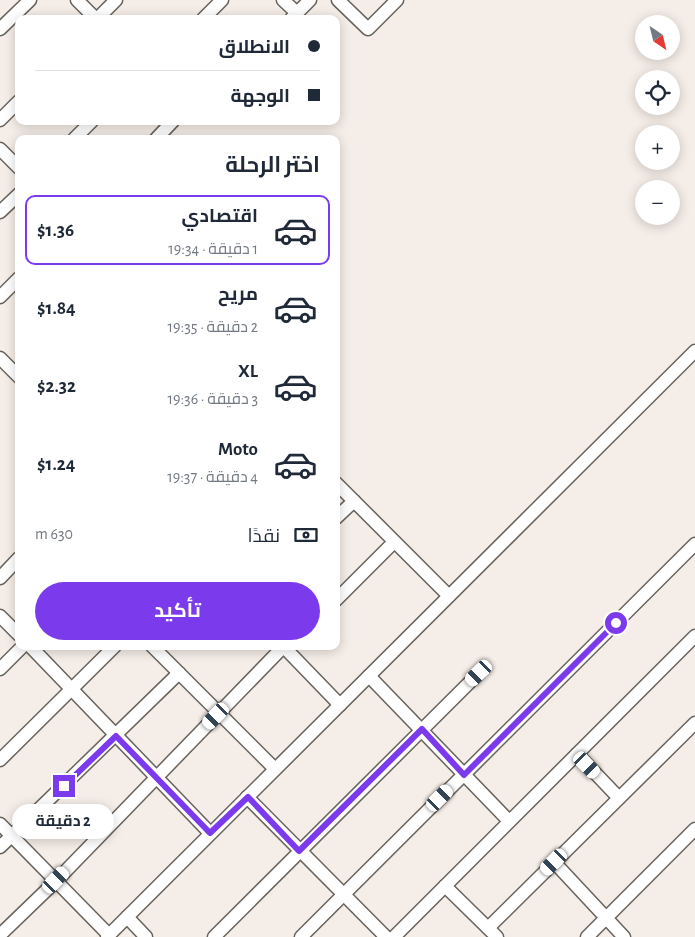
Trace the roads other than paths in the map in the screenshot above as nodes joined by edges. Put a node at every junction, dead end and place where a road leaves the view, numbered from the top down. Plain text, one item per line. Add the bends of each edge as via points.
1 (30, 0) edge
2 (77, 0) edge
3 (116, 0) edge
4 (222, 0) edge
5 (283, 0) edge
6 (310, 0) edge
7 (338, 0) edge
8 (397, 0) edge
9 (93, 15) edge
10 (101, 15) edge
11 (207, 15) edge
12 (293, 15) edge
13 (295, 15) edge
14 (0, 30) edge
15 (15, 105) edge
16 (0, 120) edge
17 (88, 125) edge
18 (169, 125) edge
19 (78, 135) edge
20 (160, 135) edge
21 (0, 149) edge
22 (15, 164) edge
23 (15, 198) edge
24 (0, 212) edge
25 (15, 282) edge
26 (0, 297) edge
27 (695, 351) edge
28 (0, 358) edge
29 (15, 369) edge
30 (340, 487) edge
31 (354, 501) junction
32 (340, 514) edge
33 (394, 542) junction
34 (695, 544) edge
35 (15, 562) edge
36 (0, 578) edge
37 (340, 596) edge
38 (449, 596) junction
39 (0, 616) edge
40 (15, 631) edge
41 (695, 636) edge
42 (19, 650) edge
43 (34, 650) edge
44 (105, 650) edge
45 (156, 650) edge
46 (283, 650) edge
47 (289, 650) edge
48 (0, 669) edge
49 (179, 673) junction
50 (479, 673) dead end
51 (369, 676) junction
52 (72, 690) junction
53 (340, 705) junction
54 (219, 713) junction
55 (695, 723) edge
56 (422, 729) junction
57 (116, 736) junction
58 (577, 754) junction
59 (0, 760) edge
60 (276, 769) junction
61 (464, 775) junction
62 (156, 777) junction
63 (248, 797) junction
64 (619, 798) junction
65 (509, 821) junction
66 (0, 824) edge
67 (695, 829) edge
68 (210, 833) junction
69 (12, 836) junction
70 (0, 847) edge
71 (299, 851) junction
72 (554, 862) junction
73 (56, 880) junction
74 (445, 886) junction
75 (344, 894) junction
76 (127, 917) junction
77 (606, 918) junction
78 (492, 932) edge
79 (0, 935) edge
80 (108, 936) edge
81 (146, 937) edge
82 (214, 937) edge
83 (301, 937) edge
84 (386, 937) edge
85 (394, 937) edge
86 (587, 937) edge
87 (624, 937) edge

1 - 14 street
2 - 9 street
3 - 10 street
4 - 11 street
5 - 12 street
6 - 13 street
7 - 8 street via 368,29
15 - 16 street
17 - 19 street
18 - 20 street
21 - 22 street
23 - 24 street
25 - 26 street
27 - 38 street
28 - 29 street
30 - 31 street
31 - 32 street
31 - 33 street
33 - 37 street
33 - 38 street
34 - 61 street
35 - 36 street
38 - 51 street
39 - 40 street
41 - 58 street
42 - 48 street
43 - 52 street
44 - 52 street
45 - 49 street
46 - 54 street
47 - 53 street
49 - 54 street
49 - 57 street
50 - 56 street
51 - 53 street
51 - 56 street
52 - 57 street
52 - 59 street
53 - 60 street
54 - 60 street
54 - 62 street
55 - 64 street
56 - 61 street
56 - 71 street
57 - 62 street
57 - 69 street
58 - 64 street
58 - 65 street
60 - 63 street
61 - 65 street
61 - 75 street
62 - 68 street
62 - 73 street
63 - 68 street
63 - 71 street
64 - 72 street
65 - 74 street
66 - 69 street
67 - 77 street
68 - 76 street
69 - 70 street
69 - 73 street
71 - 75 street
71 - 82 street
72 - 77 street
72 - 78 street
73 - 79 street
73 - 80 street
74 - 78 street
74 - 85 street
75 - 83 street
75 - 84 street
76 - 80 street
76 - 81 street
77 - 86 street
77 - 87 street

